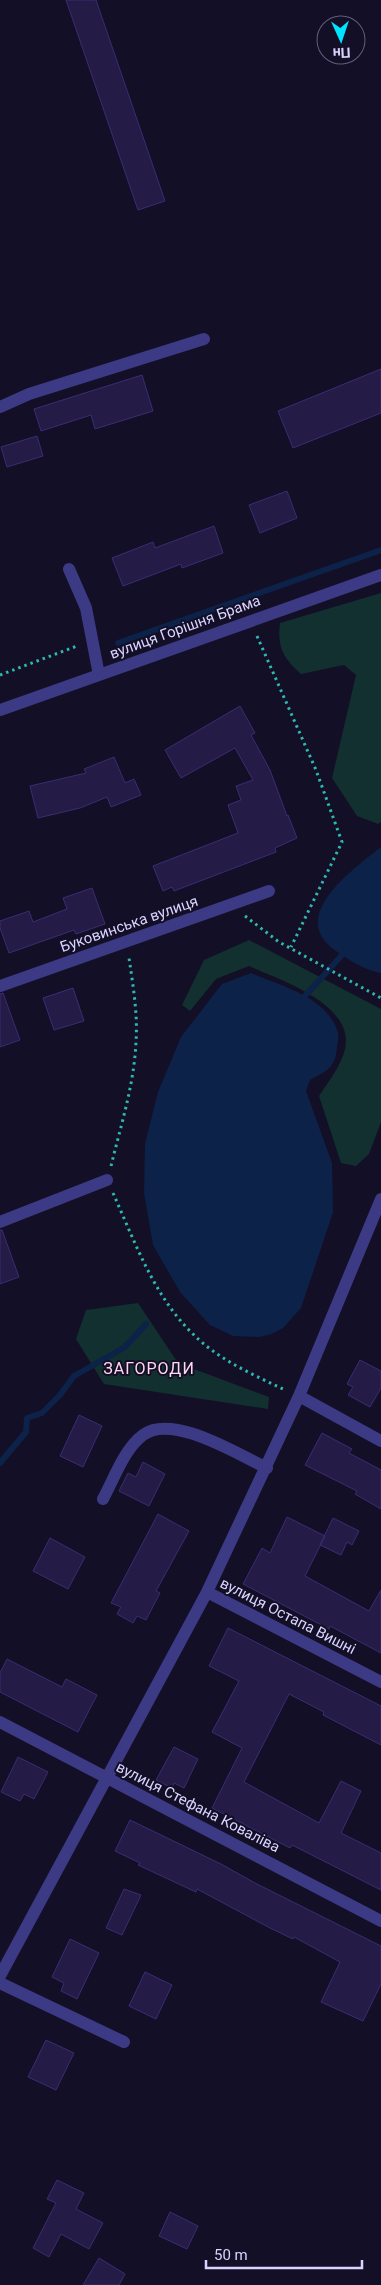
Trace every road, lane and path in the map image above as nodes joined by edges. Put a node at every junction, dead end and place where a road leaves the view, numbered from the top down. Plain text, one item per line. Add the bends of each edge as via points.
1 (204, 339) dead end
2 (0, 407) edge
3 (69, 569) dead end
4 (381, 575) edge
5 (93, 640) junction
6 (259, 640) dead end
7 (0, 675) edge
8 (100, 675) junction
9 (0, 710) edge
10 (269, 892) dead end
11 (233, 904) junction
12 (126, 943) junction
13 (291, 947) junction
14 (0, 986) edge
15 (381, 998) edge
16 (107, 1180) junction
17 (381, 1199) edge
18 (0, 1222) edge
19 (299, 1396) junction
20 (381, 1441) edge
21 (267, 1468) junction
22 (103, 1499) dead end
23 (207, 1592) junction
24 (381, 1682) edge
25 (0, 1722) edge
26 (106, 1778) junction
27 (381, 1921) edge
28 (0, 1976) edge
29 (0, 1983) edge
30 (124, 2042) dead end

1 - 2 street via 29,394
3 - 5 street via 86,608
4 - 8 street, вулиця Горішня Брама
5 - 7 path
5 - 8 street
6 - 13 path via 316,770 342,842
8 - 9 street, вулиця Горішня Брама
10 - 11 street, Буковинська вулиця
11 - 12 street, Буковинська вулиця
11 - 13 path via 252,923
12 - 14 street, Буковинська вулиця
12 - 16 path via 134,991 137,1041 131,1086
13 - 15 path
16 - 18 street
16 - 19 path via 163,1298 194,1336 240,1368
17 - 19 street
19 - 20 street
19 - 21 street
21 - 22 street via 180,1429 159,1427 143,1435 128,1452
21 - 23 street
23 - 24 street, вулиця Остапа Вишні
23 - 26 street
25 - 26 street, вулиця Стефана Коваліва
26 - 27 street, вулиця Стефана Коваліва
26 - 28 street
29 - 30 street

